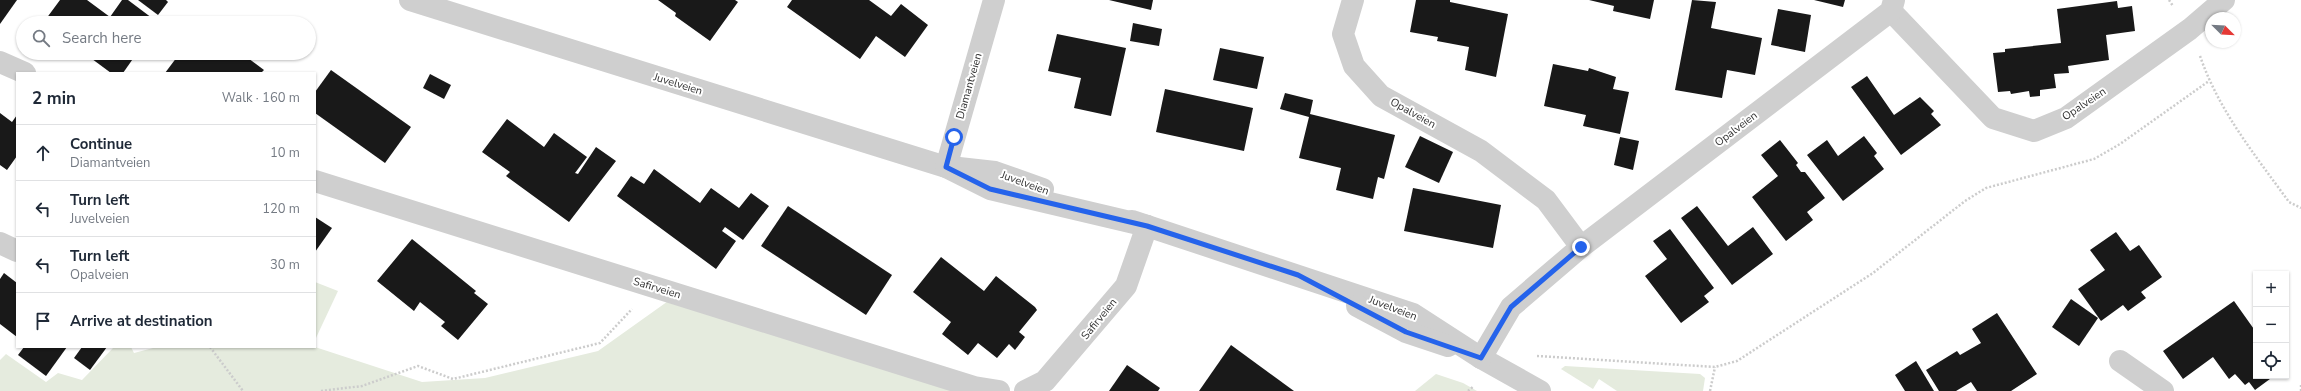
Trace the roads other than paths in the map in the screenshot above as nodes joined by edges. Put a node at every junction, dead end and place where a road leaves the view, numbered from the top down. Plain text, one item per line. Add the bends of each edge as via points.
1 (410, 0) edge
2 (1353, 0) edge
3 (2224, 0) edge
4 (990, 2) edge
5 (1892, 6) edge
6 (0, 62) edge
7 (23, 72) edge
8 (946, 167) junction
9 (316, 181) edge
10 (1147, 226) junction
11 (0, 243) edge
12 (1581, 247) junction
13 (16, 251) edge
14 (1481, 358) junction
15 (2120, 361) dead end
16 (999, 391) edge
17 (1025, 391) edge
18 (1540, 391) edge
19 (2163, 391) edge

1 - 8 street, Juvelveien
2 - 12 street, Opalveien via 1343,34 1354,66 1381,96 1481,151 1546,200
3 - 5 street, Opalveien via 2190,29 2066,118 2034,131 1993,118
4 - 8 street, Diamantveien
5 - 12 street, Opalveien
6 - 7 street
8 - 10 street, Juvelveien via 995,172
9 - 16 street, Safirveien via 974,387
10 - 14 street, Juvelveien via 1298,275 1406,332
10 - 17 street, Safirveien via 1126,286 1045,381
11 - 13 street
12 - 14 street, Opalveien via 1511,307
14 - 18 street, Juvelveien
15 - 19 street

